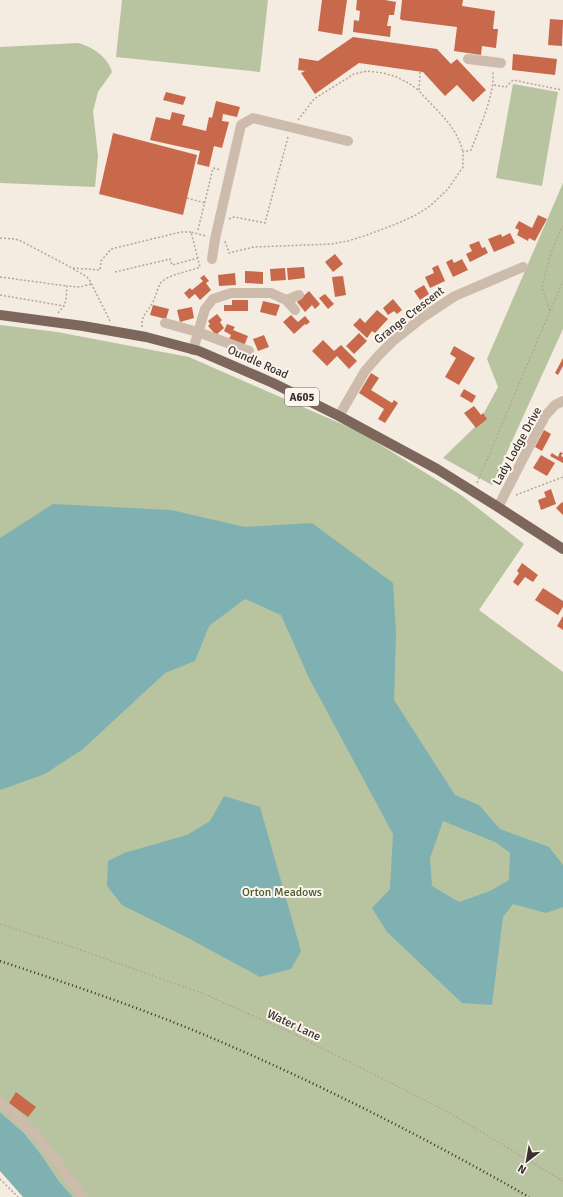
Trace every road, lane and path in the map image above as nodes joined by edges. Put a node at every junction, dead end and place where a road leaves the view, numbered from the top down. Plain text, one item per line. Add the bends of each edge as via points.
1 (468, 59) dead end
2 (501, 63) dead end
3 (493, 70) dead end
4 (420, 72) dead end
5 (494, 85) junction
6 (562, 90) dead end
7 (420, 91) junction
8 (292, 127) junction
9 (348, 140) dead end
10 (463, 152) junction
11 (230, 172) junction
12 (187, 198) dead end
13 (204, 203) junction
14 (229, 219) dead end
15 (563, 226) edge
16 (198, 230) dead end
17 (191, 232) junction
18 (0, 238) edge
19 (215, 239) junction
20 (198, 258) junction
21 (212, 259) dead end
22 (523, 267) dead end
23 (72, 268) junction
24 (115, 272) dead end
25 (0, 277) edge
26 (563, 281) edge
27 (91, 284) junction
28 (67, 286) junction
29 (300, 294) dead end
30 (0, 295) edge
31 (286, 300) junction
32 (64, 306) junction
33 (295, 310) dead end
34 (550, 311) junction
35 (0, 315) edge
36 (58, 317) dead end
37 (165, 324) dead end
38 (113, 326) dead end
39 (142, 327) dead end
40 (198, 332) junction
41 (193, 350) junction
42 (249, 351) dead end
43 (563, 401) edge
44 (339, 416) junction
45 (563, 477) edge
46 (473, 491) junction
47 (500, 503) junction
48 (563, 549) edge
49 (0, 924) edge
50 (0, 1101) edge
51 (0, 1179) edge
52 (563, 1181) edge
53 (18, 1197) edge
54 (83, 1197) edge

1 - 2 street
3 - 5 path
4 - 7 path
5 - 6 path via 506,87 513,80
5 - 10 path via 471,150
7 - 8 path via 396,77 383,73 367,71 354,74 314,99
7 - 10 path via 454,129
8 - 9 street
8 - 11 street via 253,118 242,125
8 - 14 path via 265,223 234,216
10 - 19 path via 463,167 460,172 448,189 430,206 416,215 367,235 332,244 254,247 229,253 225,241
11 - 13 path via 213,168
11 - 19 street
12 - 13 path
13 - 16 path
15 - 34 path via 549,259 542,287
17 - 19 path
17 - 20 path
17 - 23 path via 181,232 111,249 101,261 100,270
18 - 23 path via 21,241
19 - 21 street
20 - 24 path via 172,265 170,259
20 - 39 path via 200,267 161,283 143,317
22 - 44 street, Grange Crescent via 455,296 394,340 366,371
23 - 27 path via 89,279
25 - 28 path
26 - 34 path
27 - 28 path via 80,287
27 - 38 path
28 - 32 path
29 - 31 street
30 - 32 path
31 - 33 street
31 - 40 street via 271,293 231,293 213,299 205,309
32 - 36 path
34 - 46 path
35 - 41 main road, Oundle Road / A605 via 146,337
37 - 40 street
40 - 41 street
40 - 42 street
41 - 44 main road, Oundle Road / A605 via 273,383
43 - 47 street, Lady Lodge Drive via 555,405 546,416
44 - 46 main road, Oundle Road / A605
45 - 47 path
46 - 47 main road, Oundle Road / A605
47 - 48 main road, Oundle Road / A605
49 - 52 path, Water Lane via 78,948 204,994 294,1034 448,1112
50 - 54 street via 39,1138
51 - 53 path

